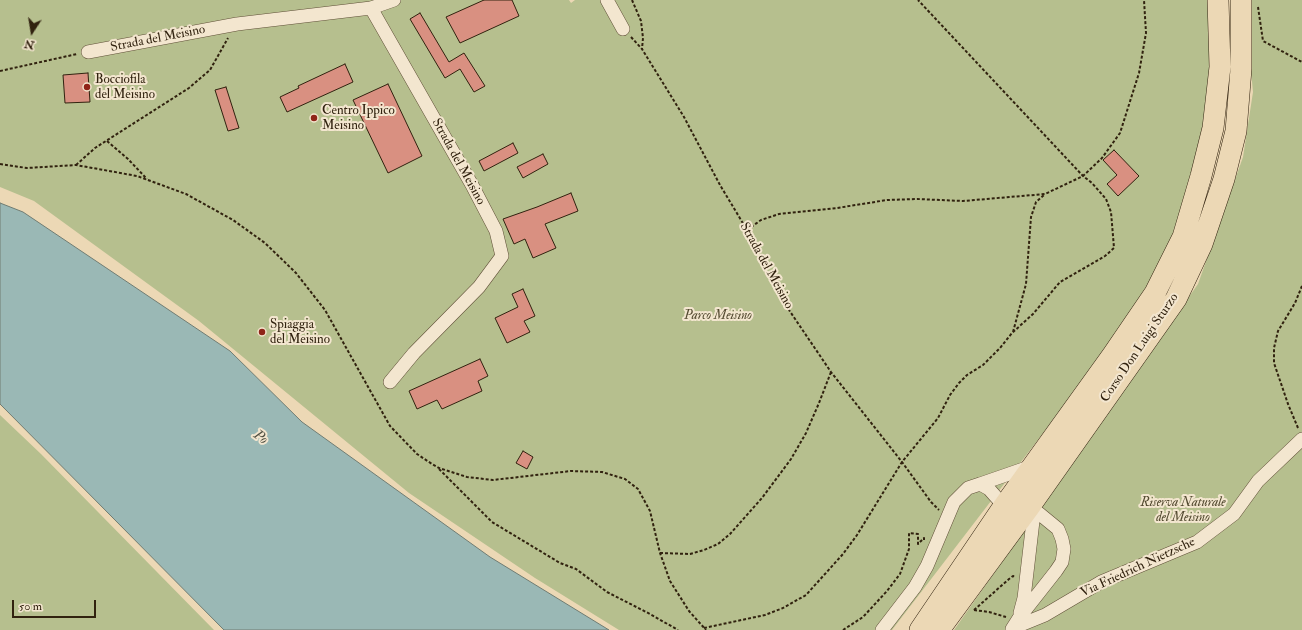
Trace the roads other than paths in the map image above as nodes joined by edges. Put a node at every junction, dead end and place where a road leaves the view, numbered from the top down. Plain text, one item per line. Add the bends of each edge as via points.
1 (394, 0) edge
2 (607, 0) edge
3 (1218, 0) edge
4 (1249, 3) edge
5 (371, 8) junction
6 (623, 29) road end
7 (88, 52) road end
8 (390, 382) dead end
9 (1300, 434) edge
10 (1032, 466) junction
11 (980, 484) junction
12 (1004, 506) junction
13 (1030, 506) junction
14 (1013, 623) edge
15 (882, 630) edge
16 (920, 630) edge
17 (939, 630) edge

1 - 5 street, Strada del Meisino
2 - 6 street
3 - 10 main road, Corso Don Luigi Sturzo via 1220,67 1213,128 1183,238 1155,293
4 - 13 main road, Corso Don Luigi Sturzo via 1236,131 1224,179 1202,244 1176,299
5 - 7 street, Strada del Meisino via 237,24
5 - 8 street, Strada del Meisino via 479,198 496,231 502,256 479,287 414,353
9 - 14 street, Via Friedrich Nietzsche via 1258,481 1234,514 1197,542 1101,582 1045,615
10 - 11 street
10 - 12 main road, Corso Don Luigi Sturzo
11 - 12 street via 989,489
11 - 15 street via 968,488 954,502 928,566
12 - 16 main road, Corso Don Luigi Sturzo
13 - 14 street via 1032,521 1024,598
13 - 14 street via 1058,529 1064,549 1062,562 1056,571
13 - 17 main road, Corso Don Luigi Sturzo

